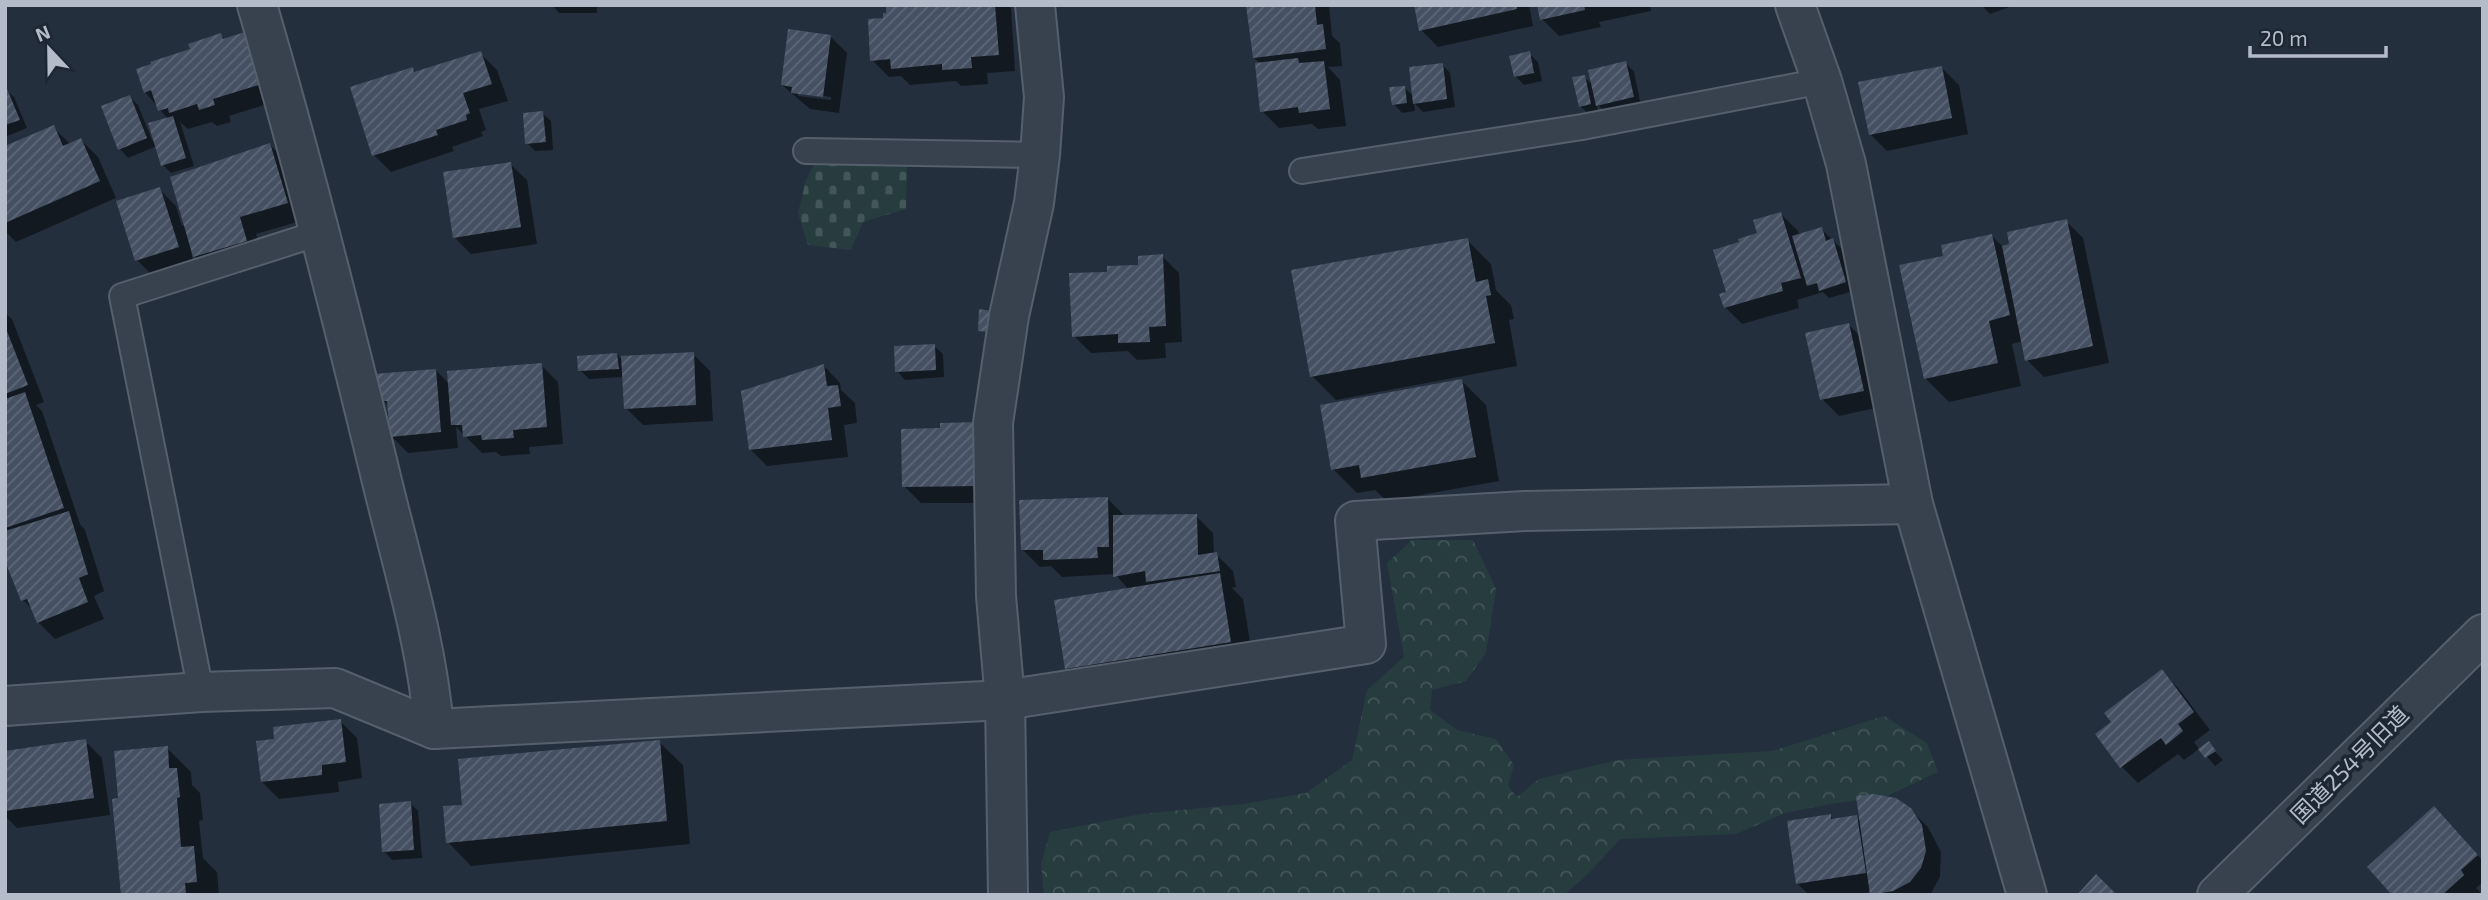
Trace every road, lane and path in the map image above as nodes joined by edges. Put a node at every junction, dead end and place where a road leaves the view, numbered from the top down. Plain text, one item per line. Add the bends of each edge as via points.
1 (257, 5) edge
2 (1035, 5) edge
3 (1796, 5) edge
4 (1822, 81) junction
5 (806, 151) dead end
6 (1040, 155) junction
7 (1302, 171) dead end
8 (319, 233) junction
9 (1913, 504) junction
10 (2483, 634) edge
11 (201, 692) junction
12 (1005, 700) junction
13 (5, 706) edge
14 (434, 729) junction
15 (1008, 895) edge
16 (2027, 895) edge
17 (2217, 895) edge

1 - 8 street
2 - 6 street via 1044,97
3 - 4 street
4 - 7 lane via 1582,128
4 - 9 street via 1846,164
5 - 6 lane
6 - 12 street via 993,423 996,596
8 - 11 lane via 122,296
8 - 14 street via 420,639
9 - 12 street via 1525,511 1355,521 1366,643
9 - 16 street
10 - 17 street, 国道254号旧道
11 - 13 street
11 - 14 street via 335,688
12 - 14 street
12 - 15 street

